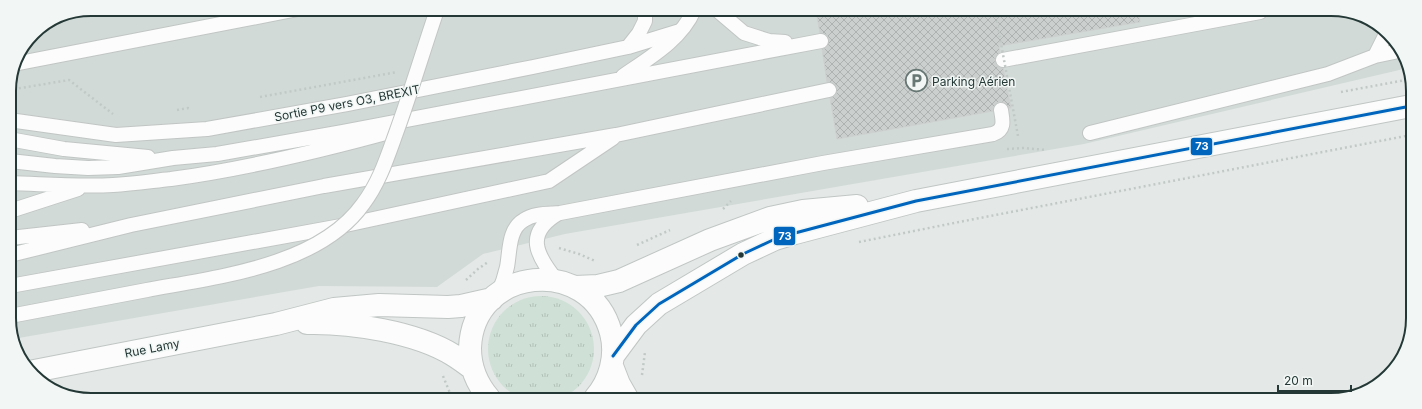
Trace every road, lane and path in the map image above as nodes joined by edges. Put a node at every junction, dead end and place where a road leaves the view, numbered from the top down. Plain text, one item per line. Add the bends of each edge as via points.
1 (266, 16) edge
2 (435, 16) edge
3 (645, 16) edge
4 (691, 16) edge
5 (724, 16) edge
6 (996, 16) edge
7 (1239, 16) edge
8 (680, 31) junction
9 (1384, 38) edge
10 (628, 47) junction
11 (1394, 52) edge
12 (1375, 56) junction
13 (1003, 60) dead end
14 (22, 62) edge
15 (404, 70) dead end
16 (620, 78) junction
17 (1405, 80) edge
18 (16, 89) edge
19 (829, 90) dead end
20 (1338, 92) dead end
21 (255, 98) dead end
22 (513, 99) junction
23 (1406, 107) edge
24 (173, 110) dead end
25 (192, 110) dead end
26 (1001, 110) dead end
27 (115, 116) dead end
28 (16, 121) edge
29 (1090, 133) dead end
30 (616, 136) junction
31 (1018, 136) dead end
32 (1406, 136) edge
33 (16, 141) edge
34 (1006, 150) dead end
35 (1049, 151) dead end
36 (173, 158) junction
37 (16, 162) edge
38 (16, 183) edge
39 (87, 186) junction
40 (916, 201) junction
41 (16, 209) edge
42 (729, 210) dead end
43 (722, 212) dead end
44 (560, 213) junction
45 (131, 225) junction
46 (16, 237) edge
47 (858, 243) dead end
48 (16, 254) edge
49 (566, 284) junction
50 (16, 285) edge
51 (495, 296) junction
52 (16, 315) edge
53 (276, 324) junction
54 (612, 361) junction
55 (473, 369) junction
56 (38, 370) edge
57 (483, 393) edge
58 (599, 393) edge
59 (624, 393) edge

1 - 14 lane
2 - 52 lane, bridge via 383,169 352,219 334,233 306,250 272,264
3 - 10 lane via 639,33
4 - 8 lane
5 - 16 lane via 744,33 769,42 815,42
6 - 31 path, bridge
7 - 13 lane
8 - 10 lane, Sortie P9 vers O3, BREXIT
8 - 16 lane via 663,48
9 - 12 lane
10 - 28 lane, Sortie P9 vers O3, BREXIT via 533,68 206,129 116,135
11 - 12 lane
12 - 29 lane via 1328,74
15 - 21 path
16 - 22 lane
17 - 20 path
18 - 27 path via 69,80
19 - 30 lane
22 - 36 lane via 217,154
22 - 39 lane via 333,147 238,168 150,181
23 - 40 street
24 - 25 path
26 - 44 lane via 1002,128 992,134
30 - 45 lane via 324,186
30 - 50 lane via 549,181 341,226
32 - 47 path
33 - 36 lane via 64,149
34 - 35 path via 1020,148
36 - 37 lane via 118,167 88,168
38 - 39 lane
39 - 41 lane
40 - 49 street via 803,211 770,218 710,240 619,281 598,286
40 - 54 street via 795,233 743,254 652,309 636,325
42 - 43 path
44 - 49 lane via 543,224 537,242 541,260
44 - 51 lane via 532,216 519,223 513,235 507,268
45 - 46 lane
45 - 48 lane
49 - 51 street via 547,279 529,280 515,284
49 - 54 street via 586,294 602,312 612,338
51 - 53 street, Rue Lamy via 448,307 356,306 324,311
51 - 55 street via 480,314 473,332 470,351
53 - 55 street, Rue Lamy via 325,323 413,338 453,355
53 - 56 street, Rue Lamy
54 - 58 street via 605,384
54 - 59 street
55 - 57 street

